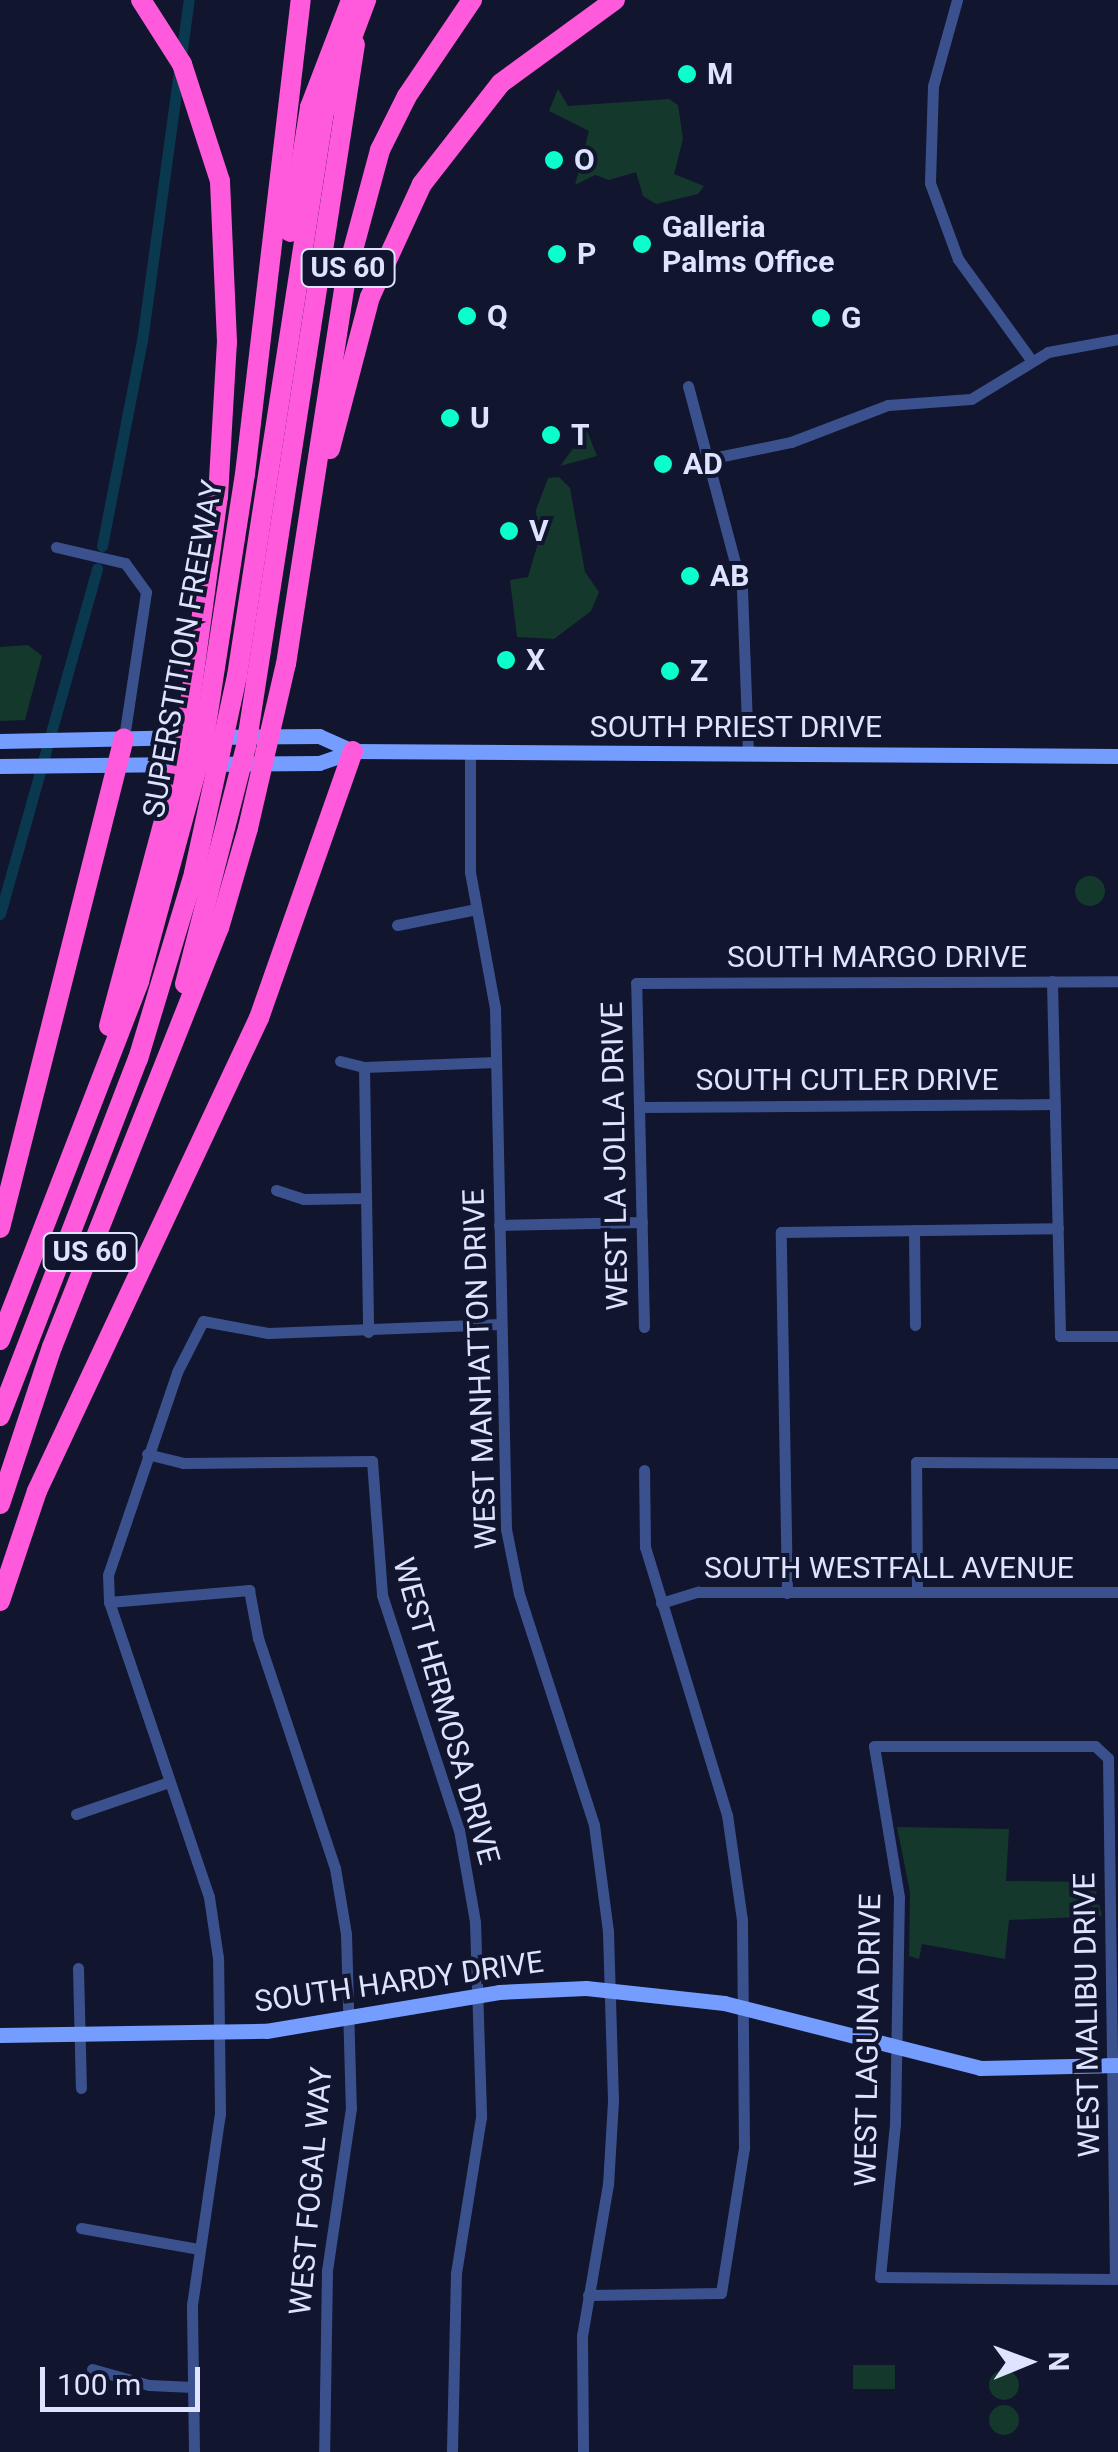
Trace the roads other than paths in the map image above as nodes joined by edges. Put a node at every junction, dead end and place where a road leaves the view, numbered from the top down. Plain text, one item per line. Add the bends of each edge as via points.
1 (140, 0) edge
2 (301, 0) edge
3 (351, 0) edge
4 (363, 0) edge
5 (472, 0) edge
6 (615, 0) edge
7 (957, 0) edge
8 (317, 109) junction
9 (1118, 338) edge
10 (1031, 360) junction
11 (688, 386) dead end
12 (708, 459) junction
13 (56, 547) dead end
14 (301, 562) junction
15 (204, 684) junction
16 (124, 738) junction
17 (36, 740) junction
18 (0, 741) edge
19 (470, 751) junction
20 (353, 752) junction
21 (748, 755) junction
22 (1118, 756) edge
23 (117, 765) junction
24 (0, 766) edge
25 (29, 766) junction
26 (188, 815) junction
27 (238, 826) junction
28 (476, 909) junction
29 (398, 925) dead end
30 (1052, 981) junction
31 (1118, 982) edge
32 (636, 983) joint
33 (340, 1061) dead end
34 (496, 1062) junction
35 (364, 1067) junction
36 (1055, 1104) junction
37 (640, 1107) junction
38 (276, 1190) dead end
39 (366, 1198) junction
40 (642, 1222) junction
41 (499, 1224) junction
42 (0, 1228) edge
43 (1058, 1228) junction
44 (914, 1230) junction
45 (501, 1324) junction
46 (915, 1325) dead end
47 (644, 1327) dead end
48 (368, 1332) junction
49 (1118, 1336) edge
50 (0, 1340) edge
51 (0, 1416) edge
52 (147, 1454) junction
53 (1118, 1463) edge
54 (644, 1470) dead end
55 (0, 1504) edge
56 (917, 1592) junction
57 (1118, 1592) edge
58 (787, 1593) junction
59 (0, 1602) edge
60 (109, 1602) junction
61 (661, 1603) junction
62 (874, 1746) joint
63 (169, 1782) junction
64 (76, 1814) dead end
65 (78, 1968) dead end
66 (610, 1989) junction
67 (478, 1995) junction
68 (744, 2007) junction
69 (349, 2018) junction
70 (220, 2032) junction
71 (80, 2034) junction
72 (0, 2036) edge
73 (898, 2048) junction
74 (1115, 2066) edge
75 (81, 2088) dead end
76 (82, 2228) dead end
77 (199, 2249) junction
78 (1115, 2279) joint
79 (588, 2294) junction
80 (92, 2368) dead end
81 (192, 2387) junction
82 (194, 2452) edge
83 (324, 2452) edge
84 (452, 2452) edge
85 (584, 2452) edge

1 - 15 highway via 182,64 220,182 226,362
2 - 15 highway, SUPERSTITION FREEWAY / US 60
3 - 8 highway
4 - 8 highway
4 - 27 highway
5 - 14 highway, US 60 via 406,96 362,208
6 - 14 highway via 501,84 422,184 370,297
7 - 10 street via 933,86 930,183 958,259
8 - 15 highway via 249,516
8 - 26 highway via 237,676
9 - 10 street via 1076,343
10 - 12 street via 971,398 888,405 791,442
11 - 12 street
12 - 21 street via 742,589
13 - 16 street via 110,559 137,573 148,602
14 - 27 highway, US 60 via 286,664
15 - 26 highway, SUPERSTITION FREEWAY / US 60
16 - 17 main road, SOUTH PRIEST DRIVE
16 - 20 main road, SOUTH PRIEST DRIVE via 319,736
16 - 23 highway
17 - 18 main road, SOUTH PRIEST DRIVE
17 - 25 street
19 - 20 main road, SOUTH PRIEST DRIVE
19 - 21 main road, SOUTH PRIEST DRIVE
19 - 28 street, WEST MANHATTON DRIVE
20 - 23 main road, SOUTH PRIEST DRIVE via 319,763
20 - 59 highway via 259,1018 37,1492
21 - 22 main road, SOUTH PRIEST DRIVE
23 - 25 main road, SOUTH PRIEST DRIVE
23 - 42 highway
24 - 25 main road, SOUTH PRIEST DRIVE
26 - 50 highway, SUPERSTITION FREEWAY / US 60 via 139,981
26 - 51 highway via 138,1059
27 - 55 highway, US 60 via 129,1157 52,1347
28 - 29 street
28 - 34 street, WEST MANHATTON DRIVE via 492,986
30 - 31 street, SOUTH MARGO DRIVE
30 - 32 street, SOUTH MARGO DRIVE
30 - 36 street
32 - 37 street, WEST LA JOLLA DRIVE
33 - 35 street
34 - 35 street
34 - 41 street, WEST MANHATTON DRIVE
35 - 39 street
36 - 37 street, SOUTH CUTLER DRIVE
36 - 43 street
37 - 40 street, WEST LA JOLLA DRIVE
38 - 39 street via 304,1198
39 - 48 street
40 - 41 street
40 - 47 street, WEST LA JOLLA DRIVE
41 - 45 street, WEST MANHATTON DRIVE
43 - 44 street
43 - 49 street via 1060,1336
44 - 46 street
44 - 58 street via 781,1232
45 - 48 street
45 - 66 street, WEST MANHATTON DRIVE via 510,1558 594,1825
48 - 52 street via 268,1334 203,1320
52 - 60 street via 108,1575
52 - 67 street, WEST HERMOSA DRIVE via 183,1463 372,1461 382,1595 459,1830 475,1922
53 - 56 street via 916,1462
54 - 61 street via 645,1547
56 - 57 street, SOUTH WESTFALL AVENUE
56 - 58 street, SOUTH WESTFALL AVENUE
58 - 61 street, SOUTH WESTFALL AVENUE via 698,1592
60 - 63 street
60 - 69 street, WEST FOGAL WAY via 249,1590 258,1638 335,1868
61 - 68 street via 727,1815 742,1920
62 - 73 street, WEST LAGUNA DRIVE via 899,1896
62 - 74 street, WEST MALIBU DRIVE via 1104,1751
63 - 64 street
63 - 70 street via 210,1897
65 - 71 street
66 - 67 main road, SOUTH HARDY DRIVE
66 - 68 main road, SOUTH HARDY DRIVE
66 - 79 street, WEST MANHATTON DRIVE via 608,2184
67 - 69 main road, SOUTH HARDY DRIVE
67 - 84 street, WEST HERMOSA DRIVE via 480,2118 454,2303
68 - 73 main road, SOUTH HARDY DRIVE
68 - 79 street via 744,2148 721,2293
69 - 70 main road, SOUTH HARDY DRIVE
69 - 83 street, WEST FOGAL WAY via 350,2108 326,2287
70 - 71 main road, SOUTH HARDY DRIVE
70 - 77 street via 220,2114
71 - 72 main road, SOUTH HARDY DRIVE
71 - 75 street
73 - 74 main road, SOUTH HARDY DRIVE via 977,2063
73 - 78 street, WEST LAGUNA DRIVE via 880,2277
74 - 78 street, WEST MALIBU DRIVE
76 - 77 street
77 - 81 street
79 - 85 street, WEST MANHATTON DRIVE
80 - 81 street via 149,2386
81 - 82 street

